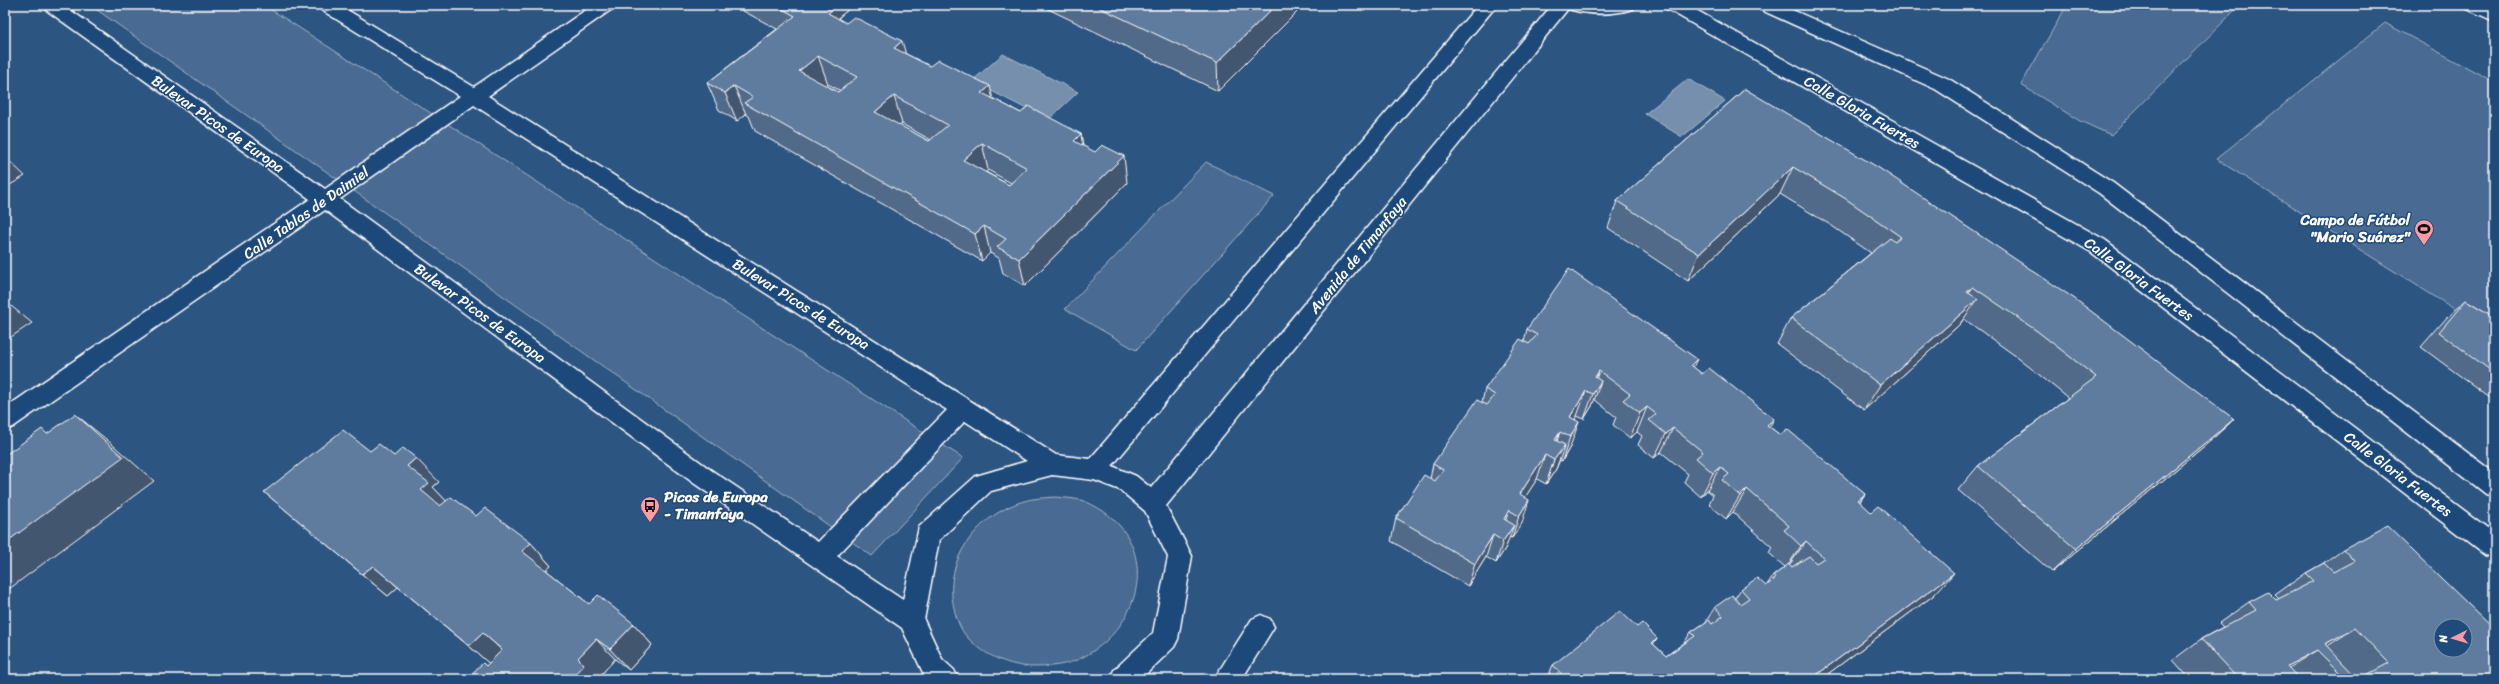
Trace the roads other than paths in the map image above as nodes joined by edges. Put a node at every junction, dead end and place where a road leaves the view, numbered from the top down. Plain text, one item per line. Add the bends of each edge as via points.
1 (51, 5) edge
2 (326, 5) edge
3 (606, 5) edge
4 (1488, 5) edge
5 (1562, 5) edge
6 (1574, 5) edge
7 (1627, 5) edge
8 (1673, 5) edge
9 (1765, 5) edge
10 (2473, 5) edge
11 (2494, 15) edge
12 (474, 96) junction
13 (325, 199) junction
14 (964, 408) junction
15 (5, 420) edge
16 (1052, 464) junction
17 (1095, 470) junction
18 (2494, 487) edge
19 (1153, 504) junction
20 (2494, 547) edge
21 (819, 558) junction
22 (911, 620) junction
23 (1261, 627) dead end
24 (934, 675) edge
25 (1123, 679) edge
26 (1227, 679) edge

1 - 13 street, Bulevar Picos de Europa
2 - 12 street, Bulevar Picos de Europa
3 - 12 street, Calle Tablas de Daimiel
4 - 17 street
5 - 19 street, Avenida de Timanfaya
6 - 7 street via 1597,8
8 - 20 street, Calle Gloria Fuertes via 2098,246
9 - 18 street via 1942,84 2106,188
10 - 11 street
12 - 13 street, Calle Tablas de Daimiel
12 - 14 street, Bulevar Picos de Europa
13 - 15 street, Calle Tablas de Daimiel
13 - 21 street, Bulevar Picos de Europa via 703,477
14 - 16 street, Bulevar Picos de Europa
14 - 21 street
16 - 17 street
16 - 22 street via 984,483 928,535
17 - 19 street via 1128,483
19 - 25 street via 1180,556 1165,639
21 - 22 street, Bulevar Picos de Europa
22 - 24 street
23 - 26 street

